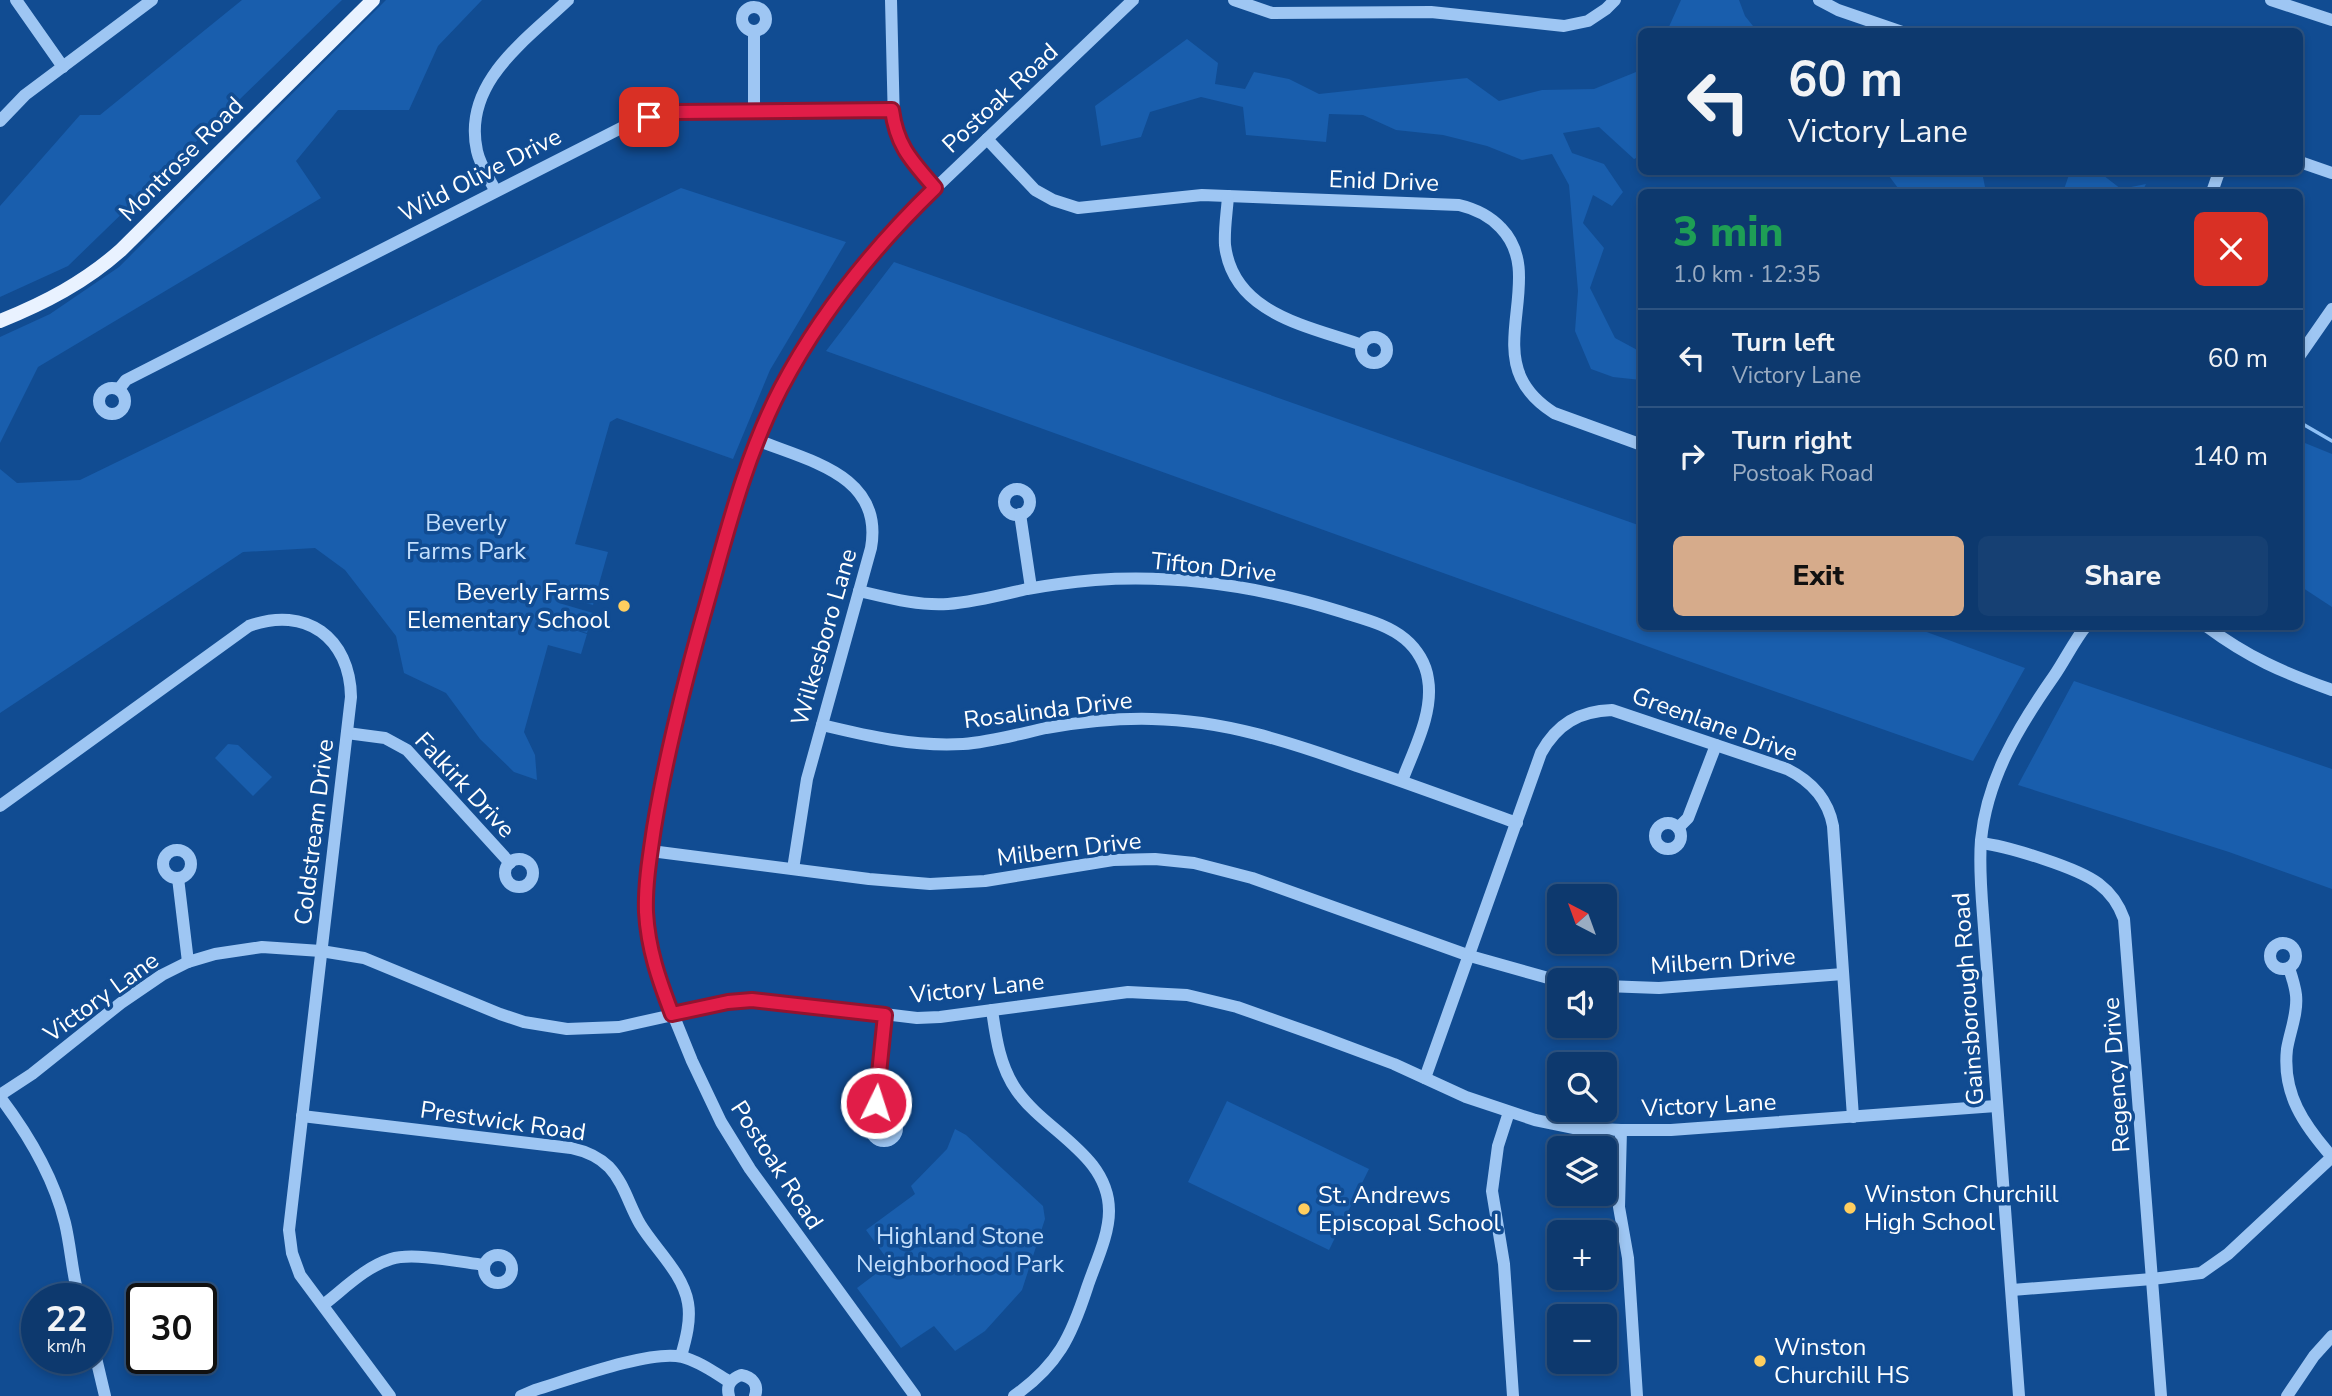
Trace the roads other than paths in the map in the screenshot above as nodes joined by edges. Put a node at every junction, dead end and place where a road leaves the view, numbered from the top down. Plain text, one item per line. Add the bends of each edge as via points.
1 (16, 0) edge
2 (152, 0) edge
3 (373, 0) edge
4 (568, 0) edge
5 (891, 0) edge
6 (1133, 0) edge
7 (1234, 0) edge
8 (1615, 0) edge
9 (1819, 0) edge
10 (2270, 0) edge
11 (2332, 20) edge
12 (1890, 28) edge
13 (754, 32) dead end
14 (63, 67) junction
15 (892, 110) junction
16 (754, 111) junction
17 (0, 121) edge
18 (987, 139) junction
19 (2303, 163) edge
20 (2332, 173) edge
21 (935, 188) junction
22 (495, 190) junction
23 (1228, 196) junction
24 (2332, 309) edge
25 (0, 321) edge
26 (1362, 345) dead end
27 (2303, 351) edge
28 (119, 389) dead end
29 (757, 440) junction
30 (1638, 444) edge
31 (1020, 514) dead end
32 (1031, 588) junction
33 (859, 590) junction
34 (2082, 630) edge
35 (2211, 630) edge
36 (2332, 690) edge
37 (822, 725) junction
38 (347, 733) junction
39 (1716, 745) junction
40 (1402, 781) junction
41 (0, 806) edge
42 (1517, 823) junction
43 (1678, 828) dead end
44 (1981, 843) junction
45 (651, 851) junction
46 (510, 863) dead end
47 (793, 869) junction
48 (178, 878) dead end
49 (321, 951) junction
50 (1469, 956) junction
51 (188, 962) junction
52 (2289, 968) dead end
53 (1843, 974) junction
54 (1547, 978) edge
55 (1617, 986) edge
56 (992, 1010) junction
57 (672, 1014) junction
58 (885, 1015) junction
59 (1425, 1078) junction
60 (0, 1096) edge
61 (1996, 1106) junction
62 (1509, 1112) junction
63 (878, 1115) dead end
64 (302, 1116) junction
65 (1853, 1116) junction
66 (1621, 1130) junction
67 (2332, 1157) edge
68 (484, 1265) dead end
69 (2152, 1279) junction
70 (76, 1283) edge
71 (2012, 1290) junction
72 (323, 1305) junction
73 (2332, 1336) edge
74 (681, 1356) junction
75 (100, 1374) edge
76 (730, 1382) junction
77 (105, 1396) edge
78 (390, 1396) edge
79 (521, 1396) edge
80 (729, 1396) edge
81 (755, 1396) edge
82 (915, 1396) edge
83 (1014, 1396) edge
84 (1513, 1396) edge
85 (1637, 1396) edge
86 (2019, 1396) edge
87 (2161, 1396) edge
88 (2287, 1396) edge

1 - 14 street
2 - 14 street
3 - 25 main road, Montrose Road via 97,270
4 - 22 street via 493,74 480,97 475,118 477,150
5 - 15 street
6 - 18 street, Postoak Road
7 - 8 street via 1272,13 1443,13 1564,26 1588,21
9 - 12 street
10 - 11 street
13 - 16 street
14 - 17 street via 24,95
15 - 16 street, Wild Olive Drive
15 - 21 street via 902,147
16 - 22 street, Wild Olive Drive via 649,117
18 - 21 street, Postoak Road
18 - 23 street, Enid Drive via 1035,190 1066,205 1079,208 1177,196
19 - 20 street
21 - 29 street, Postoak Road via 833,303 786,379
22 - 28 street, Wild Olive Drive via 126,380
23 - 26 street via 1228,261 1251,299 1275,314
23 - 30 street, Enid Drive via 1459,205 1486,215 1507,233 1516,250 1516,361 1530,393 1554,413
24 - 27 street
29 - 33 street, Wilkesboro Lane via 832,470 860,491 872,526
29 - 45 street, Postoak Road via 675,716
31 - 32 street
32 - 33 street, Tifton Drive via 948,604 898,600
32 - 40 street, Tifton Drive via 1138,579 1232,585 1297,598 1392,631 1419,654 1429,692 1427,711
33 - 37 street, Wilkesboro Lane
34 - 44 street, Gainsborough Road via 2010,744 1989,796
35 - 36 street via 2264,664
37 - 40 street, Rosalinda Drive via 886,740 964,744 1094,721 1192,722 1267,736
37 - 47 street, Wilkesboro Lane via 807,779
38 - 41 street, Coldstream Drive via 351,685 346,662 335,644 314,626 300,621 262,621 237,633
38 - 46 street, Falkirk Drive via 385,738 407,750
38 - 49 street, Coldstream Drive
39 - 42 street, Greenlane Drive via 1620,711 1577,716 1548,741
39 - 43 street via 1688,818
39 - 53 street, Greenlane Drive via 1793,772 1822,798 1833,827
40 - 42 street, Rosalinda Drive
42 - 50 street, Greenlane Drive
44 - 61 street, Gainsborough Road
44 - 69 street, Regency Drive via 2000,845 2084,875 2105,889 2121,910
45 - 47 street, Milbern Drive
45 - 57 street, Postoak Road via 648,933
47 - 50 street, Milbern Drive via 947,884 1113,860 1194,863 1252,878
48 - 51 street
49 - 51 street, Victory Lane via 262,947
49 - 57 street, Victory Lane via 386,965 500,1014 548,1027 605,1029
49 - 64 street, Coldstream Drive
50 - 54 street, Milbern Drive
50 - 59 street, Greenlane Drive
51 - 60 street, Victory Lane via 144,986
52 - 67 street via 2297,995 2287,1050 2291,1096 2310,1133
53 - 55 street, Milbern Drive via 1659,988
53 - 65 street, Greenlane Drive
56 - 58 street, Victory Lane via 917,1018
56 - 59 street, Victory Lane via 1128,992 1186,995 1256,1014
56 - 83 street via 1001,1058 1014,1086 1029,1107 1096,1168 1109,1207 1107,1228 1070,1335 1045,1371
57 - 58 street, Victory Lane via 752,1000
57 - 82 street, Postoak Road via 734,1144
58 - 63 street via 876,1091
59 - 62 street, Victory Lane
60 - 70 street via 27,1136 59,1204
61 - 65 street, Victory Lane
61 - 71 street, Gainsborough Road
62 - 66 street, Victory Lane via 1564,1126
62 - 84 street via 1498,1146 1492,1191 1504,1264
64 - 72 street, Coldstream Drive via 289,1240 300,1275
64 - 74 street, Prestwick Road via 571,1148 594,1155 617,1176 640,1224 683,1288 688,1322
65 - 66 street, Victory Lane
66 - 85 street via 1619,1207 1628,1258
67 - 69 street via 2209,1269
68 - 72 street via 391,1259
69 - 71 street
69 - 87 street, Regency Drive
71 - 86 street, Gainsborough Road
72 - 78 street, Coldstream Drive
73 - 88 street
74 - 76 street
74 - 79 street via 643,1359
75 - 77 street
76 - 80 street
76 - 81 street via 747,1376 756,1385

